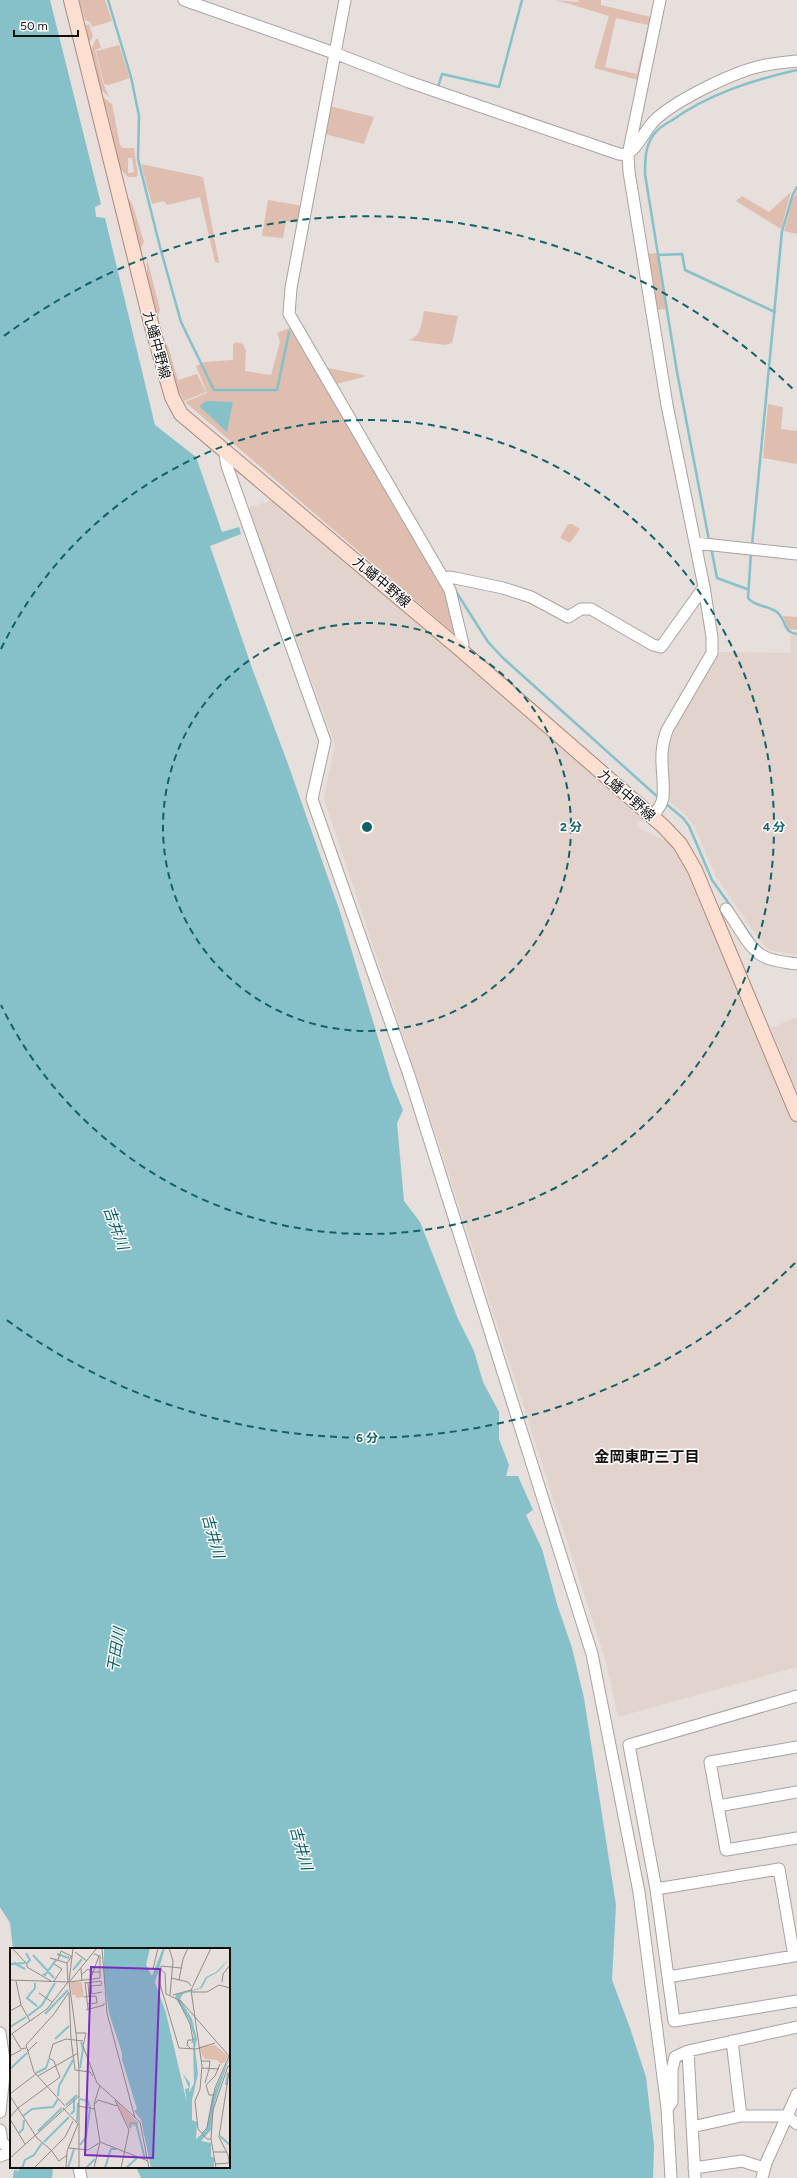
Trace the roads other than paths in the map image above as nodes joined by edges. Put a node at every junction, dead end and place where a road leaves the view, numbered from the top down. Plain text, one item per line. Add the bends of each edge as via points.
1 (71, 0) edge
2 (184, 0) edge
3 (345, 0) edge
4 (660, 0) edge
5 (337, 54) junction
6 (797, 61) edge
7 (629, 154) junction
8 (224, 449) junction
9 (698, 543) junction
10 (797, 554) edge
11 (446, 579) junction
12 (704, 587) junction
13 (461, 650) junction
14 (652, 817) junction
15 (726, 909) dead end
16 (797, 964) edge
17 (797, 1114) edge
18 (797, 1696) edge
19 (797, 1747) edge
20 (797, 1792) edge
21 (718, 1806) junction
22 (797, 1838) edge
23 (656, 1889) junction
24 (668, 1976) junction
25 (797, 2001) edge
26 (797, 2027) edge
27 (0, 2033) edge
28 (732, 2041) junction
29 (688, 2051) junction
30 (797, 2094) edge
31 (667, 2108) junction
32 (0, 2112) edge
33 (741, 2116) junction
34 (787, 2116) junction
35 (797, 2124) edge
36 (692, 2127) junction
37 (0, 2130) edge
38 (10, 2151) edge
39 (10, 2152) edge
40 (0, 2156) edge
41 (79, 2168) edge
42 (695, 2173) edge
43 (763, 2173) edge
44 (81, 2178) edge
45 (671, 2178) edge

1 - 8 main road, 九蟠中野線 via 130,243 172,397 181,414
2 - 5 street
3 - 5 street
4 - 7 street
5 - 7 street via 409,82 619,154
5 - 11 street via 291,288 289,314
6 - 7 street via 765,65 733,76 697,93 657,118
7 - 9 street via 651,314
8 - 13 main road, 九蟠中野線
8 - 31 street via 230,473 325,741 312,799 409,1074 592,1654 639,1892
9 - 10 street
9 - 12 street
11 - 12 street via 503,588 531,596 568,617 581,610 591,609 661,648
11 - 13 street via 460,623 463,644
12 - 14 street via 712,653 677,712 663,742 662,801
13 - 14 main road, 九蟠中野線
14 - 17 main road, 九蟠中野線 via 680,844 695,870
15 - 16 street via 762,956
18 - 23 street via 629,1745
19 - 21 street via 710,1762
20 - 21 street
21 - 22 street via 726,1850
23 - 24 street
23 - 24 street via 780,1869 794,1956
24 - 25 street via 674,2021
26 - 28 street
27 - 32 street via 5,2066
28 - 29 street
28 - 33 street
29 - 31 street via 675,2058 672,2070 672,2102
29 - 36 street
30 - 34 street
31 - 45 street
33 - 34 street
33 - 36 street
34 - 35 street
34 - 43 street
36 - 42 street
37 - 38 street via 2,2142
39 - 40 street
41 - 44 street
42 - 43 street via 742,2161

